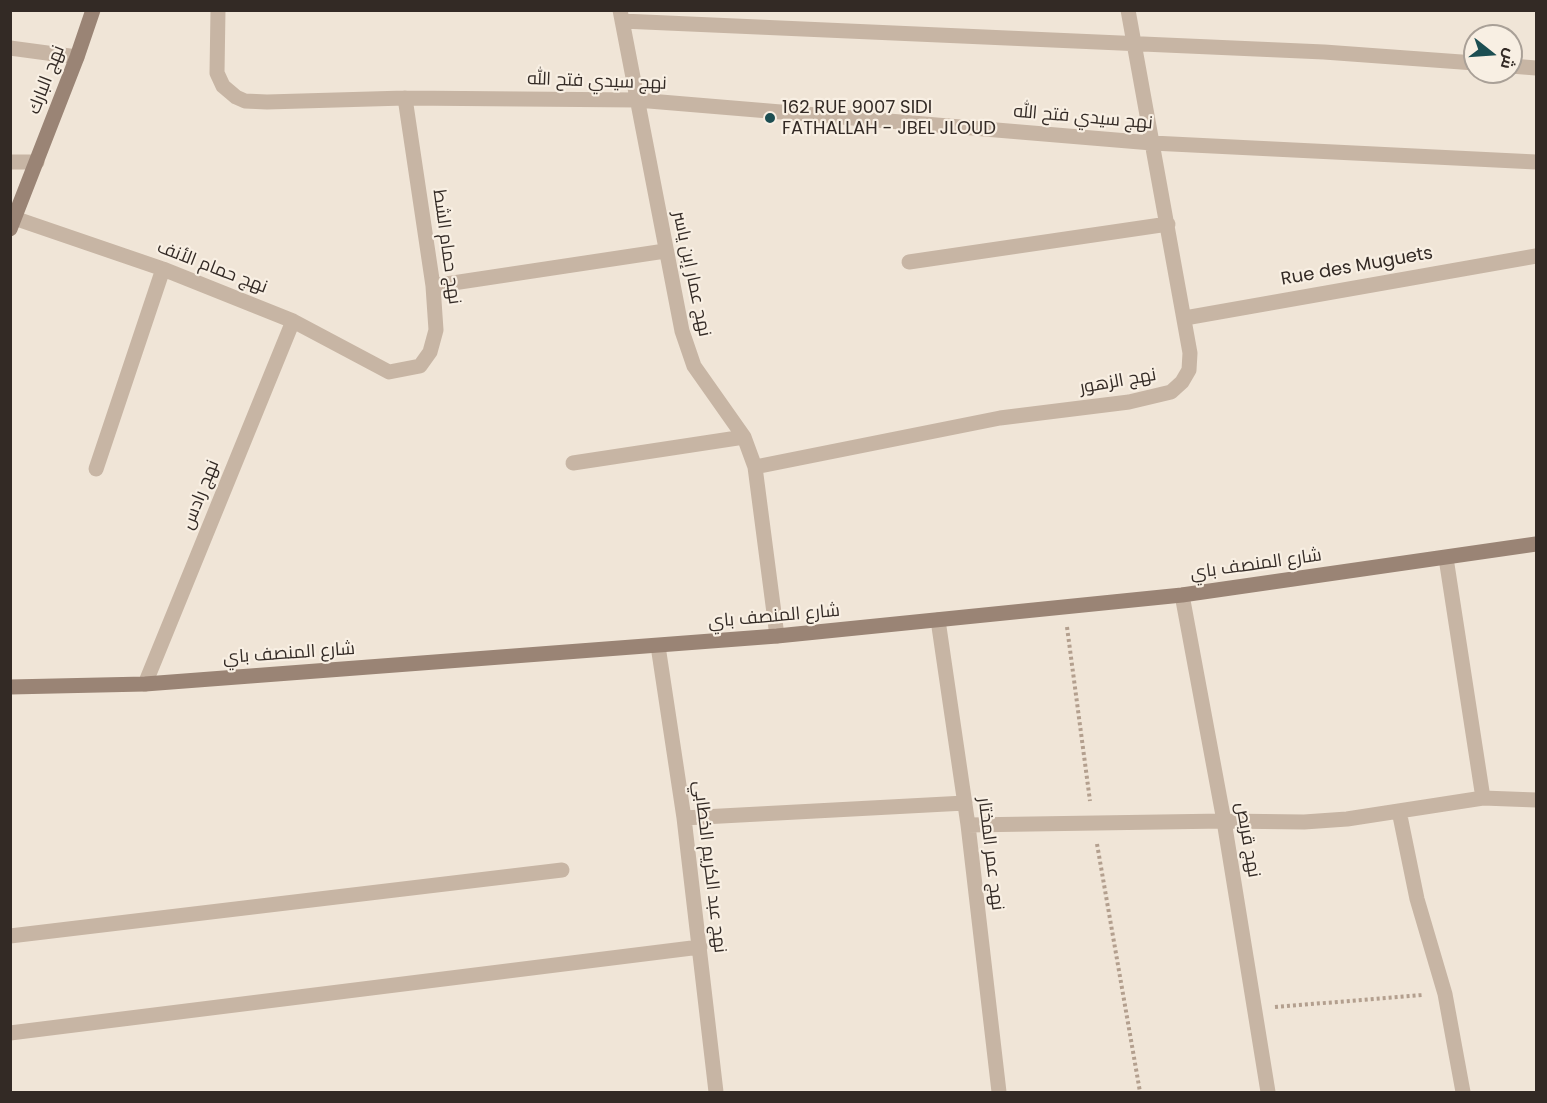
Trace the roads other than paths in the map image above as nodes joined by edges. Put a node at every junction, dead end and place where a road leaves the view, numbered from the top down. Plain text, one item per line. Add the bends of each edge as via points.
1 (93, 10) edge
2 (218, 10) edge
3 (1128, 10) edge
4 (621, 16) edge
5 (1134, 43) junction
6 (10, 48) edge
7 (77, 57) junction
8 (1463, 62) edge
9 (405, 99) junction
10 (637, 100) junction
11 (1152, 143) junction
12 (10, 162) edge
13 (37, 162) junction
14 (1536, 162) edge
15 (12, 223) edge
16 (1168, 224) junction
17 (665, 251) junction
18 (1536, 256) edge
19 (909, 262) dead end
20 (163, 269) junction
21 (433, 286) junction
22 (1185, 318) junction
23 (293, 321) junction
24 (389, 372) joint
25 (744, 437) junction
26 (573, 463) dead end
27 (754, 467) junction
28 (96, 468) dead end
29 (1536, 544) edge
30 (1446, 558) junction
31 (1182, 595) junction
32 (938, 620) junction
33 (777, 636) junction
34 (658, 646) junction
35 (145, 684) junction
36 (10, 687) edge
37 (1483, 798) junction
38 (1536, 800) edge
39 (965, 802) junction
40 (1399, 811) junction
41 (684, 818) junction
42 (1224, 821) junction
43 (968, 825) junction
44 (562, 870) dead end
45 (10, 936) edge
46 (700, 947) junction
47 (10, 1033) edge
48 (716, 1092) edge
49 (999, 1092) edge
50 (1268, 1092) edge
51 (1464, 1092) edge

1 - 7 street, نهج البارك
2 - 9 street, نهج سيدي فتح الله via 217,73 223,86 236,98 267,102
3 - 5 street, نهج الزهور
4 - 5 street
4 - 10 street, نهج عمار إبن ياسر
5 - 8 street
5 - 11 street, نهج الزهور
6 - 7 street
7 - 13 street, نهج البارك
9 - 10 street, نهج سيدي فتح الله
9 - 21 street, نهج حمام الشط
10 - 11 street, نهج سيدي فتح الله
10 - 17 street, نهج عمار إبن ياسر
11 - 14 street, نهج سيدي فتح الله
11 - 16 street, نهج الزهور
12 - 13 street
13 - 15 street, نهج البارك
15 - 20 street, نهج حمام الأنف
16 - 19 street
16 - 22 street, نهج الزهور
17 - 21 street
17 - 25 street, نهج عمار إبن ياسر via 682,331 694,366
18 - 22 street, Rue des Muguets
20 - 23 street, نهج حمام الأنف
20 - 28 street
21 - 24 street, نهج حمام الشط via 436,330 430,352 420,366
22 - 27 street, نهج الزهور via 1189,370 1171,392 1129,402 1000,418
23 - 24 street, نهج حمام الأنف
23 - 35 street, نهج رادس
25 - 26 street
25 - 27 street, نهج عمار إبن ياسر
27 - 33 street, نهج عمار إبن ياسر
29 - 30 street, شارع المنصف باي
30 - 31 street, شارع المنصف باي
30 - 37 street
31 - 32 street, شارع المنصف باي
31 - 42 street, نهج قربص
32 - 33 street, شارع المنصف باي
32 - 39 street, نهج عمر المختار
33 - 34 street, شارع المنصف باي
34 - 35 street, شارع المنصف باي
34 - 41 street, نهج عبد الكريم الخطابي
35 - 36 street, شارع المنصف باي
37 - 38 street
37 - 40 street
39 - 41 street
39 - 43 street, نهج عمر المختار
40 - 42 street via 1304,822
40 - 51 street
41 - 46 street, نهج عبد الكريم الخطابي
42 - 43 street
42 - 50 street, نهج قربص
43 - 49 street, نهج عمر المختار
44 - 45 street
46 - 47 street
46 - 48 street, نهج عبد الكريم الخطابي

